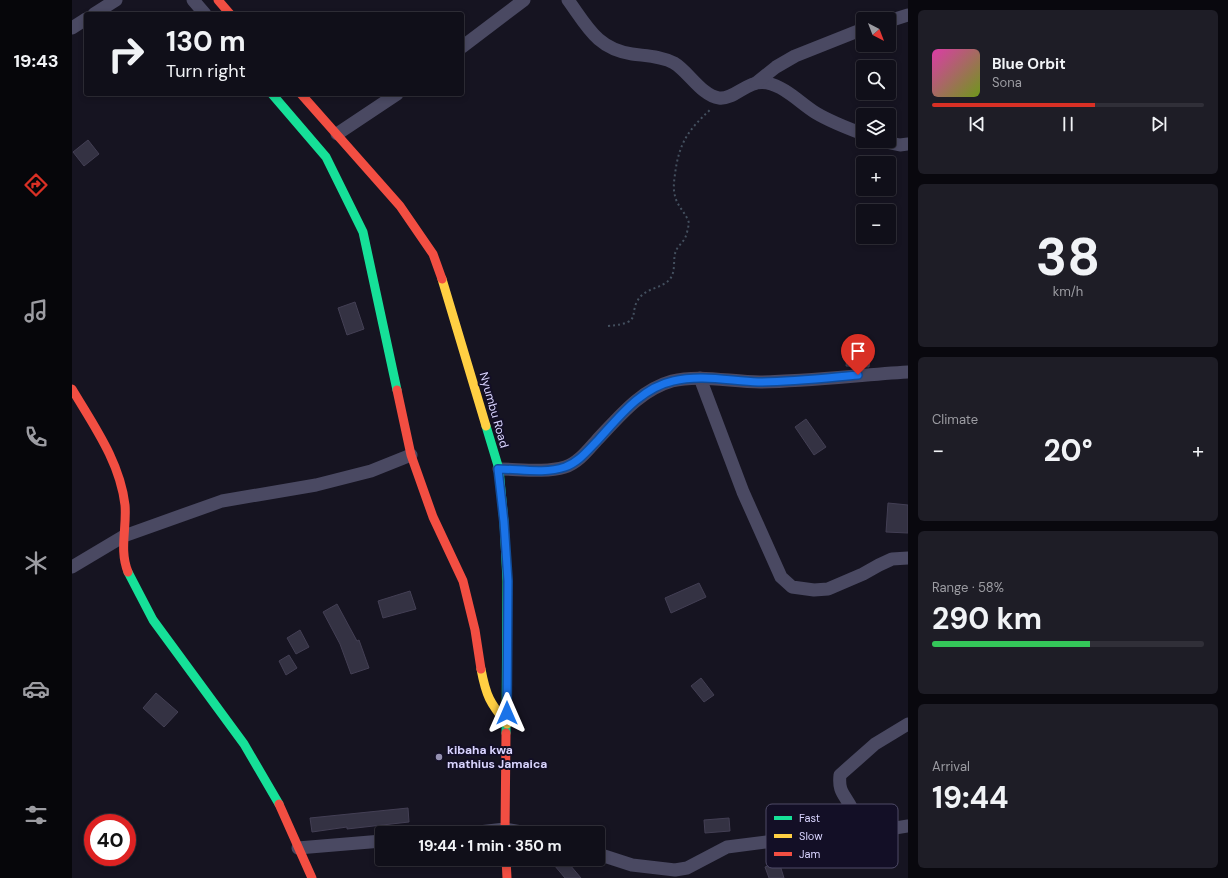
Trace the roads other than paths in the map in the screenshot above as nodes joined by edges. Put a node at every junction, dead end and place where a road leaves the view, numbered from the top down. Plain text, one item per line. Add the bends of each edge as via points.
1 (116, 0) edge
2 (193, 0) edge
3 (218, 0) edge
4 (524, 0) edge
5 (568, 0) edge
6 (97, 12) edge
7 (203, 12) edge
8 (228, 12) edge
9 (908, 15) edge
10 (896, 19) edge
11 (84, 20) edge
12 (72, 28) edge
13 (856, 32) edge
14 (464, 45) edge
15 (756, 83) junction
16 (274, 96) edge
17 (303, 96) edge
18 (394, 96) edge
19 (856, 131) edge
20 (337, 134) junction
21 (896, 144) edge
22 (908, 144) edge
23 (908, 372) edge
24 (700, 378) junction
25 (72, 388) edge
26 (411, 454) junction
27 (498, 469) junction
28 (124, 536) junction
29 (908, 558) edge
30 (72, 567) edge
31 (507, 724) junction
32 (908, 724) edge
33 (848, 804) edge
34 (505, 826) edge
35 (908, 826) edge
36 (898, 828) edge
37 (375, 842) edge
38 (766, 842) edge
39 (298, 848) junction
40 (605, 856) edge
41 (506, 866) edge
42 (312, 878) edge
43 (507, 878) edge

1 - 6 street
2 - 7 street
3 - 8 street
4 - 14 street
5 - 15 street via 603,44 612,50 674,63 712,96 724,98
9 - 10 street
11 - 12 street
13 - 15 street via 795,56
15 - 19 street via 767,83 781,88 816,113
16 - 26 street via 326,157 363,232
17 - 20 street, Nyumbu Road
18 - 20 street
20 - 27 street, Nyumbu Road via 400,206 433,254 448,296
21 - 22 street
23 - 24 street via 759,382
24 - 27 street via 673,381 654,388 622,413 582,457 566,466 548,470
24 - 29 street via 743,492 781,576 792,587 828,589 892,559
25 - 28 street via 106,446 121,484 125,506
26 - 28 street via 371,471 316,485 222,501
26 - 31 street via 433,517 464,581 476,630 484,686 491,704
27 - 31 street, Nyumbu Road via 508,581
28 - 30 street
28 - 39 street via 123,555 127,571 153,620 244,744 278,798
31 - 34 street, Nyumbu Road
32 - 33 street via 875,744 840,775 838,786
35 - 36 street
37 - 39 street
38 - 40 street via 727,847 687,868 674,870 632,865
39 - 42 street
41 - 43 street

